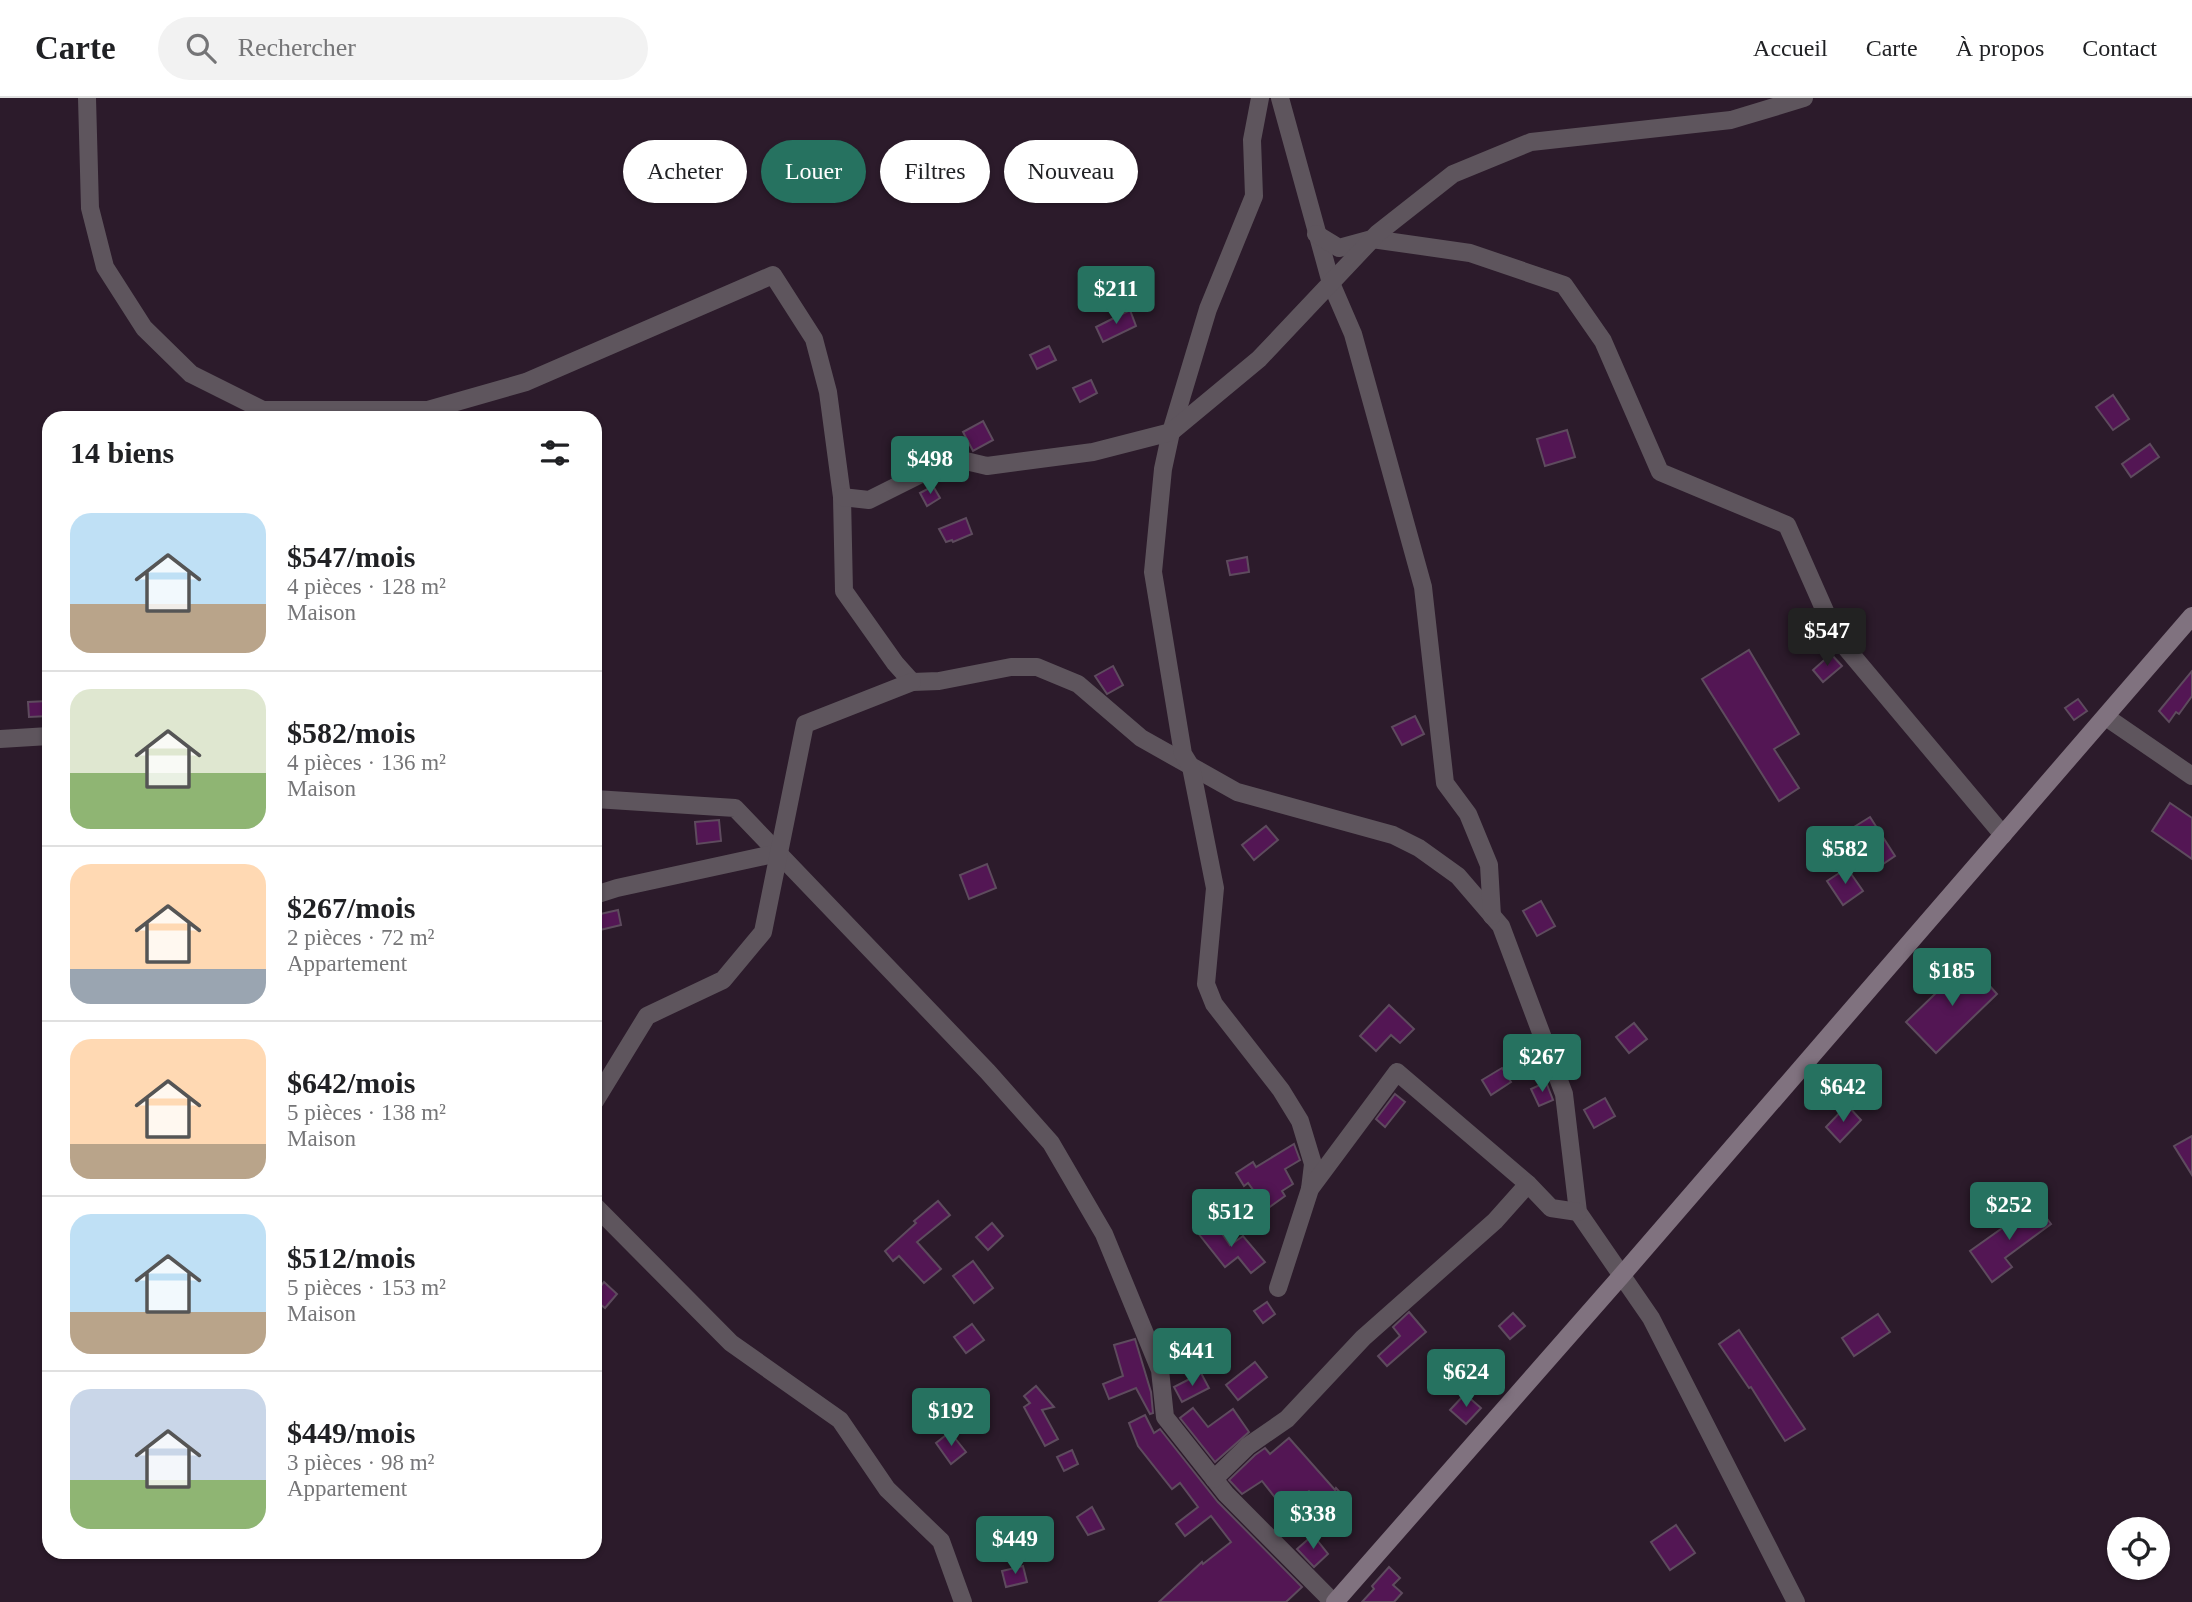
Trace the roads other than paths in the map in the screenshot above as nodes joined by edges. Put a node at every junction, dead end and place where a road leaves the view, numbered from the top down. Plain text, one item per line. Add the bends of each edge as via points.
1 (88, 98) edge
2 (1260, 98) edge
3 (1280, 98) edge
4 (1804, 98) edge
5 (1316, 234) junction
6 (1372, 239) junction
7 (1331, 283) junction
8 (1171, 432) junction
9 (842, 497) junction
10 (2192, 616) edge
11 (912, 682) junction
12 (2106, 717) junction
13 (42, 736) edge
14 (0, 739) edge
15 (1191, 767) junction
16 (2192, 776) edge
17 (602, 799) edge
18 (2003, 835) junction
19 (779, 853) junction
20 (602, 893) edge
21 (1492, 916) junction
22 (602, 1087) edge
23 (1528, 1184) junction
24 (1310, 1189) junction
25 (1578, 1212) junction
26 (602, 1213) edge
27 (1622, 1275) junction
28 (1278, 1288) dead end
29 (1214, 1479) junction
30 (963, 1602) edge
31 (1334, 1602) edge
32 (1796, 1602) edge

1 - 9 street via 90,208 105,267 144,328 191,374 263,410 428,410 526,382 774,275 814,339 828,392
2 - 8 street via 1252,140 1254,196 1208,309
3 - 5 street
4 - 6 street via 1731,120 1531,142 1453,174
5 - 6 street via 1339,248
5 - 7 street
6 - 7 street
6 - 18 street via 1470,253 1564,285 1603,341 1660,472 1787,525 1836,636
7 - 8 street via 1259,359
7 - 21 street via 1353,334 1423,587 1445,783 1468,814 1489,865
8 - 9 street via 1093,452 987,466 953,458 869,500
8 - 15 street via 1153,572 1182,754
9 - 11 street via 844,591
10 - 12 main road
11 - 15 street via 1037,667 1079,684 1140,738
11 - 19 street via 805,724
12 - 16 street
12 - 18 main road
13 - 14 street
15 - 21 street via 1237,792 1392,835 1419,848 1458,876
15 - 24 street via 1215,888 1206,984 1214,1004 1300,1121 1313,1164
17 - 19 street via 735,808
18 - 27 main road
19 - 20 street
19 - 22 street via 763,932 723,980 647,1016
19 - 29 street via 1051,1143 1104,1234 1160,1370 1165,1417
21 - 25 street via 1501,926 1564,1094
23 - 24 street via 1396,1072
23 - 25 street via 1551,1208
23 - 29 street via 1495,1221 1363,1338 1287,1419 1248,1446
24 - 28 street
25 - 27 street
26 - 30 street via 731,1343 840,1420 887,1489 941,1541
27 - 31 main road
27 - 32 street via 1651,1318
29 - 31 street

